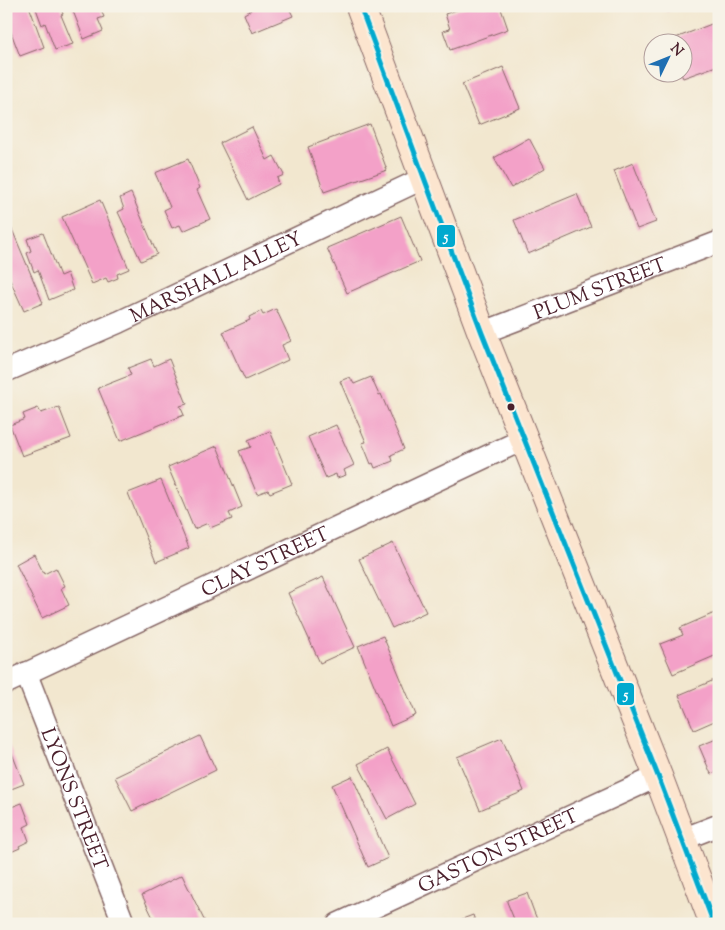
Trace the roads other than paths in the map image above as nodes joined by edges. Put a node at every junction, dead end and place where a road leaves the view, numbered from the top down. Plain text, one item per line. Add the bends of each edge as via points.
1 (360, 6) edge
2 (424, 178) junction
3 (719, 242) edge
4 (482, 333) junction
5 (6, 371) edge
6 (524, 439) junction
7 (26, 673) junction
8 (6, 683) edge
9 (658, 776) junction
10 (719, 826) edge
11 (683, 839) junction
12 (124, 924) edge
13 (338, 924) edge
14 (714, 924) edge

1 - 2 main road
2 - 4 main road
2 - 5 street, MARSHALL ALLEY via 119,322
3 - 4 street, PLUM STREET
4 - 6 main road
6 - 7 street, CLAY STREET
6 - 9 main road
7 - 8 street, CLAY STREET
7 - 12 street, LYONS STREET
9 - 11 main road
9 - 13 street, GASTON STREET
10 - 11 street
11 - 14 main road

